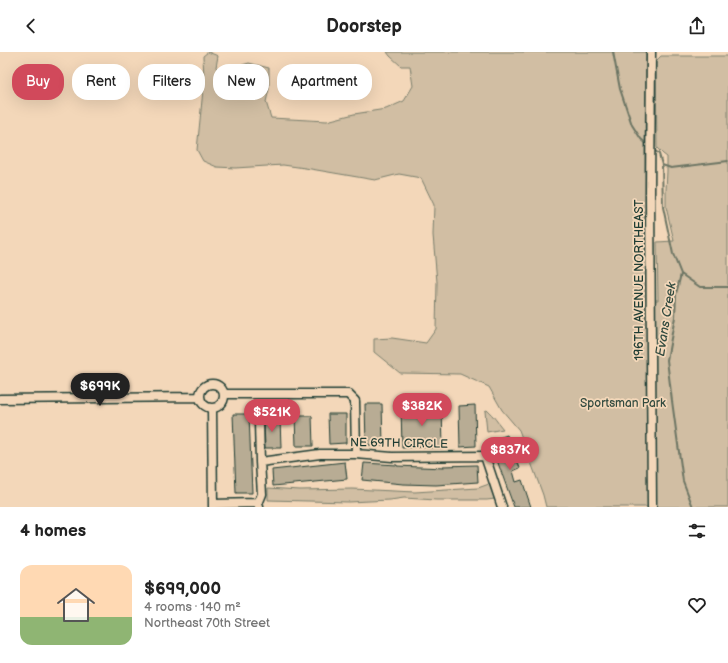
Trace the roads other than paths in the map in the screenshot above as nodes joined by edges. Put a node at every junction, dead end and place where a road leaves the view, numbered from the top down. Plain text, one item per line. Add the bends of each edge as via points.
1 (651, 52) edge
2 (224, 394) junction
3 (200, 397) junction
4 (0, 399) edge
5 (212, 408) junction
6 (259, 422) dead end
7 (356, 454) junction
8 (260, 462) junction
9 (213, 505) edge
10 (258, 505) edge
11 (502, 507) edge
12 (652, 507) edge

1 - 12 street, 196TH AVENUE NORTHEAST
2 - 3 street via 219,386 209,384 203,388
2 - 5 street via 221,404
2 - 7 street via 348,394 354,401
3 - 4 street
3 - 5 street via 204,405
5 - 9 street
6 - 8 street
7 - 8 street, NE 69TH CIRCLE via 320,454
7 - 11 street, NE 69TH CIRCLE via 392,457 485,456
8 - 10 street via 262,494
9 - 10 street

